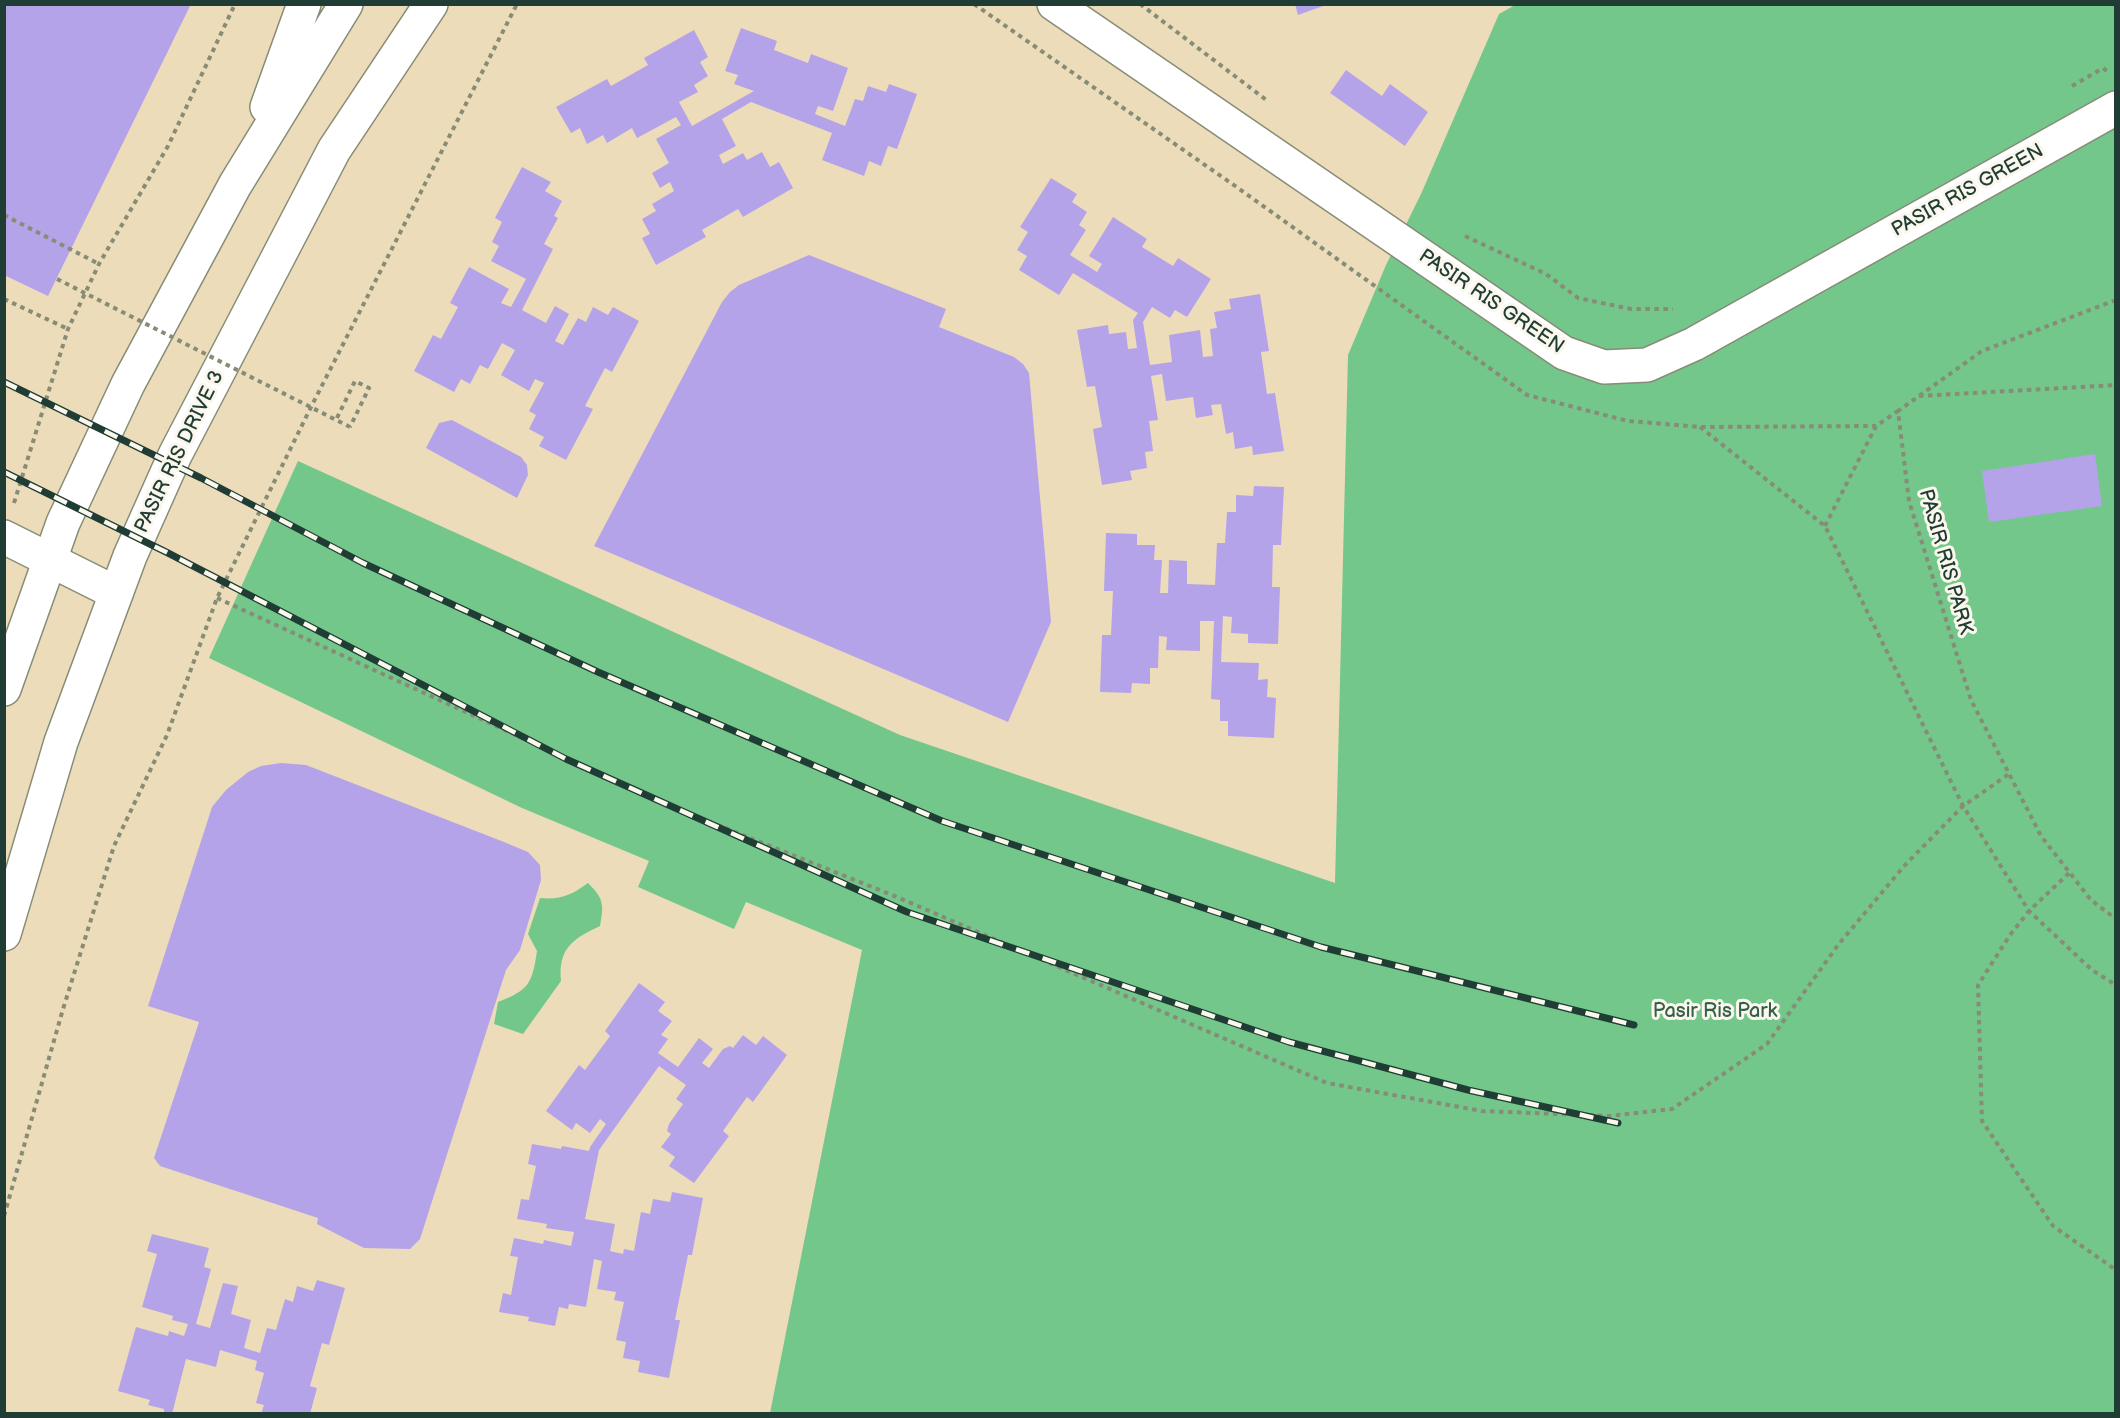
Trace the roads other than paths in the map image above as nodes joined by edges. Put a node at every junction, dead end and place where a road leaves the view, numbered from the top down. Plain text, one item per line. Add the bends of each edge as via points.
1 (304, 4) edge
2 (346, 4) edge
3 (431, 4) edge
4 (1054, 4) edge
5 (2115, 108) edge
6 (254, 153) junction
7 (8, 525) edge
8 (50, 560) junction
9 (116, 593) junction
10 (4, 689) edge
11 (4, 934) edge

1 - 6 main road via 272,89
2 - 6 main road
3 - 9 main road, PASIR RIS DRIVE 3 via 334,150 175,455
4 - 5 main road, PASIR RIS GREEN via 1564,354 1604,367 1647,365 1694,344
6 - 8 main road via 128,384 63,523
7 - 8 main road
8 - 9 main road
8 - 10 main road
9 - 11 main road, PASIR RIS DRIVE 3 via 61,742

